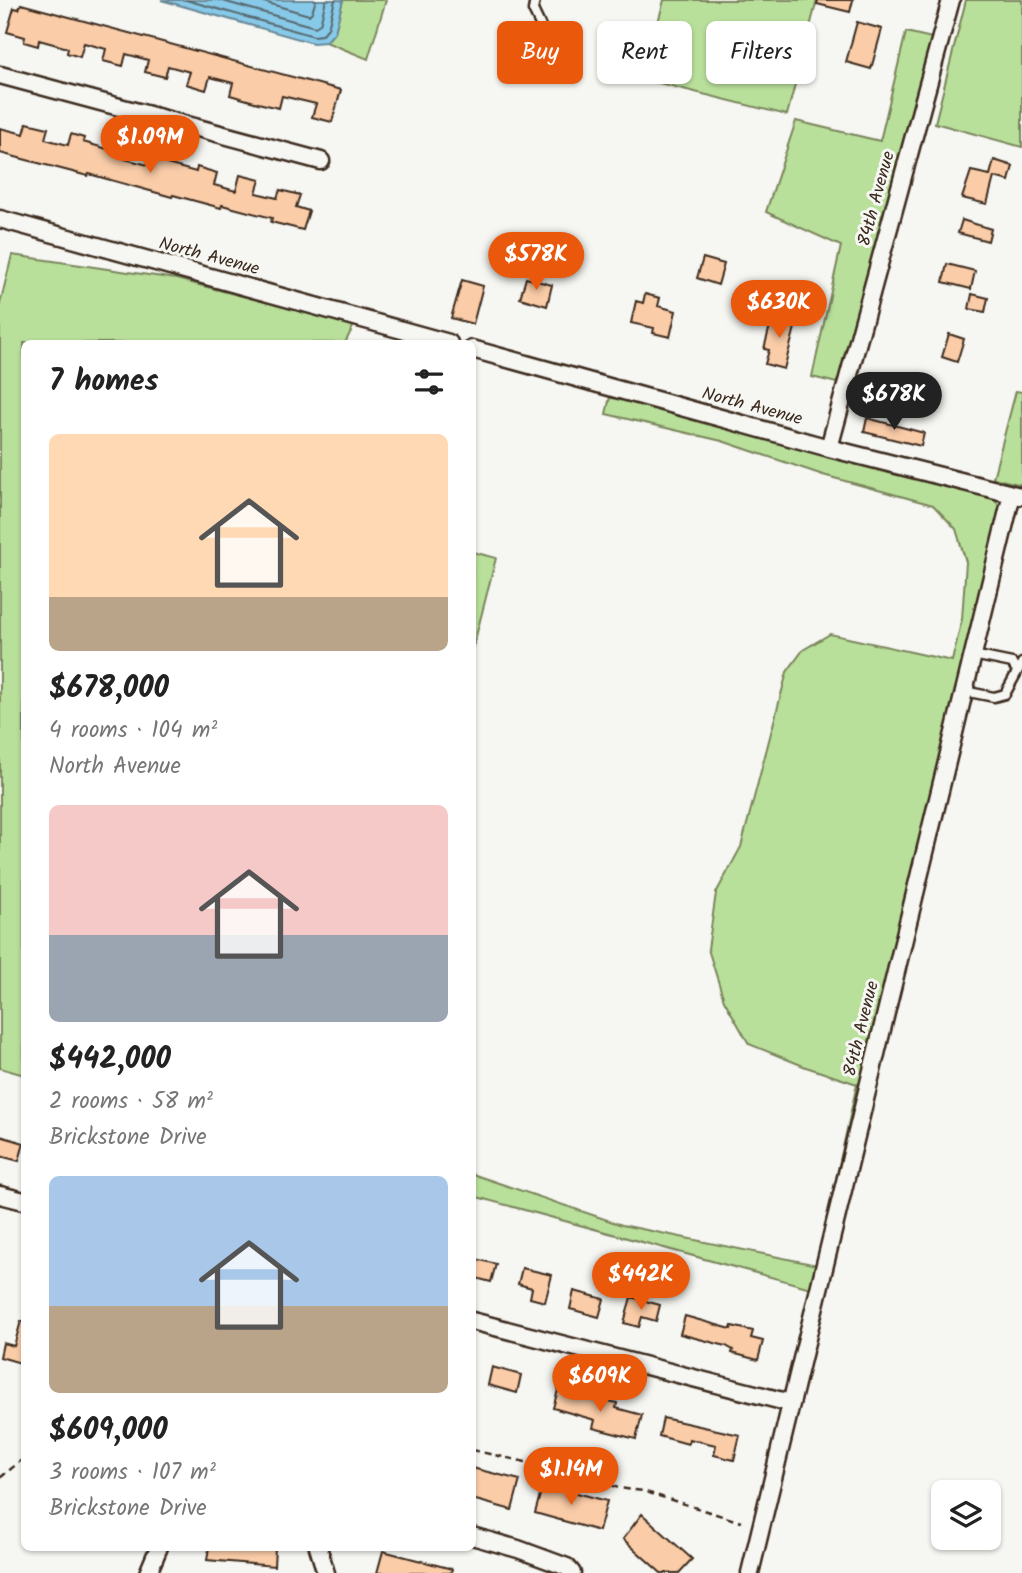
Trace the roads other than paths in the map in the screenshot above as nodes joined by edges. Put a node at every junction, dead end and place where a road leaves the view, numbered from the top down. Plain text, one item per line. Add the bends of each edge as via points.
1 (535, 0) edge
2 (951, 0) edge
3 (538, 21) edge
4 (0, 75) edge
5 (321, 161) dead end
6 (0, 219) edge
7 (438, 340) edge
8 (476, 350) edge
9 (829, 448) junction
10 (1017, 495) edge
11 (973, 655) junction
12 (1019, 667) edge
13 (964, 691) junction
14 (0, 1196) edge
15 (21, 1201) edge
16 (476, 1322) edge
17 (790, 1403) junction
18 (476, 1537) edge
19 (157, 1551) edge
20 (319, 1551) edge
21 (148, 1573) edge
22 (326, 1573) edge
23 (572, 1573) edge
24 (750, 1573) edge

1 - 3 lane via 533,10
2 - 9 street, 84th Avenue
4 - 5 street
6 - 7 street, North Avenue
8 - 9 street, North Avenue
9 - 10 street, North Avenue
10 - 11 street, 84th Avenue
11 - 12 lane
11 - 13 street, 84th Avenue
12 - 13 lane via 1005,694 994,697
13 - 17 street, 84th Avenue
14 - 15 street
16 - 17 street
17 - 24 street, 84th Avenue
18 - 23 street via 567,1567
19 - 21 street
20 - 22 street

